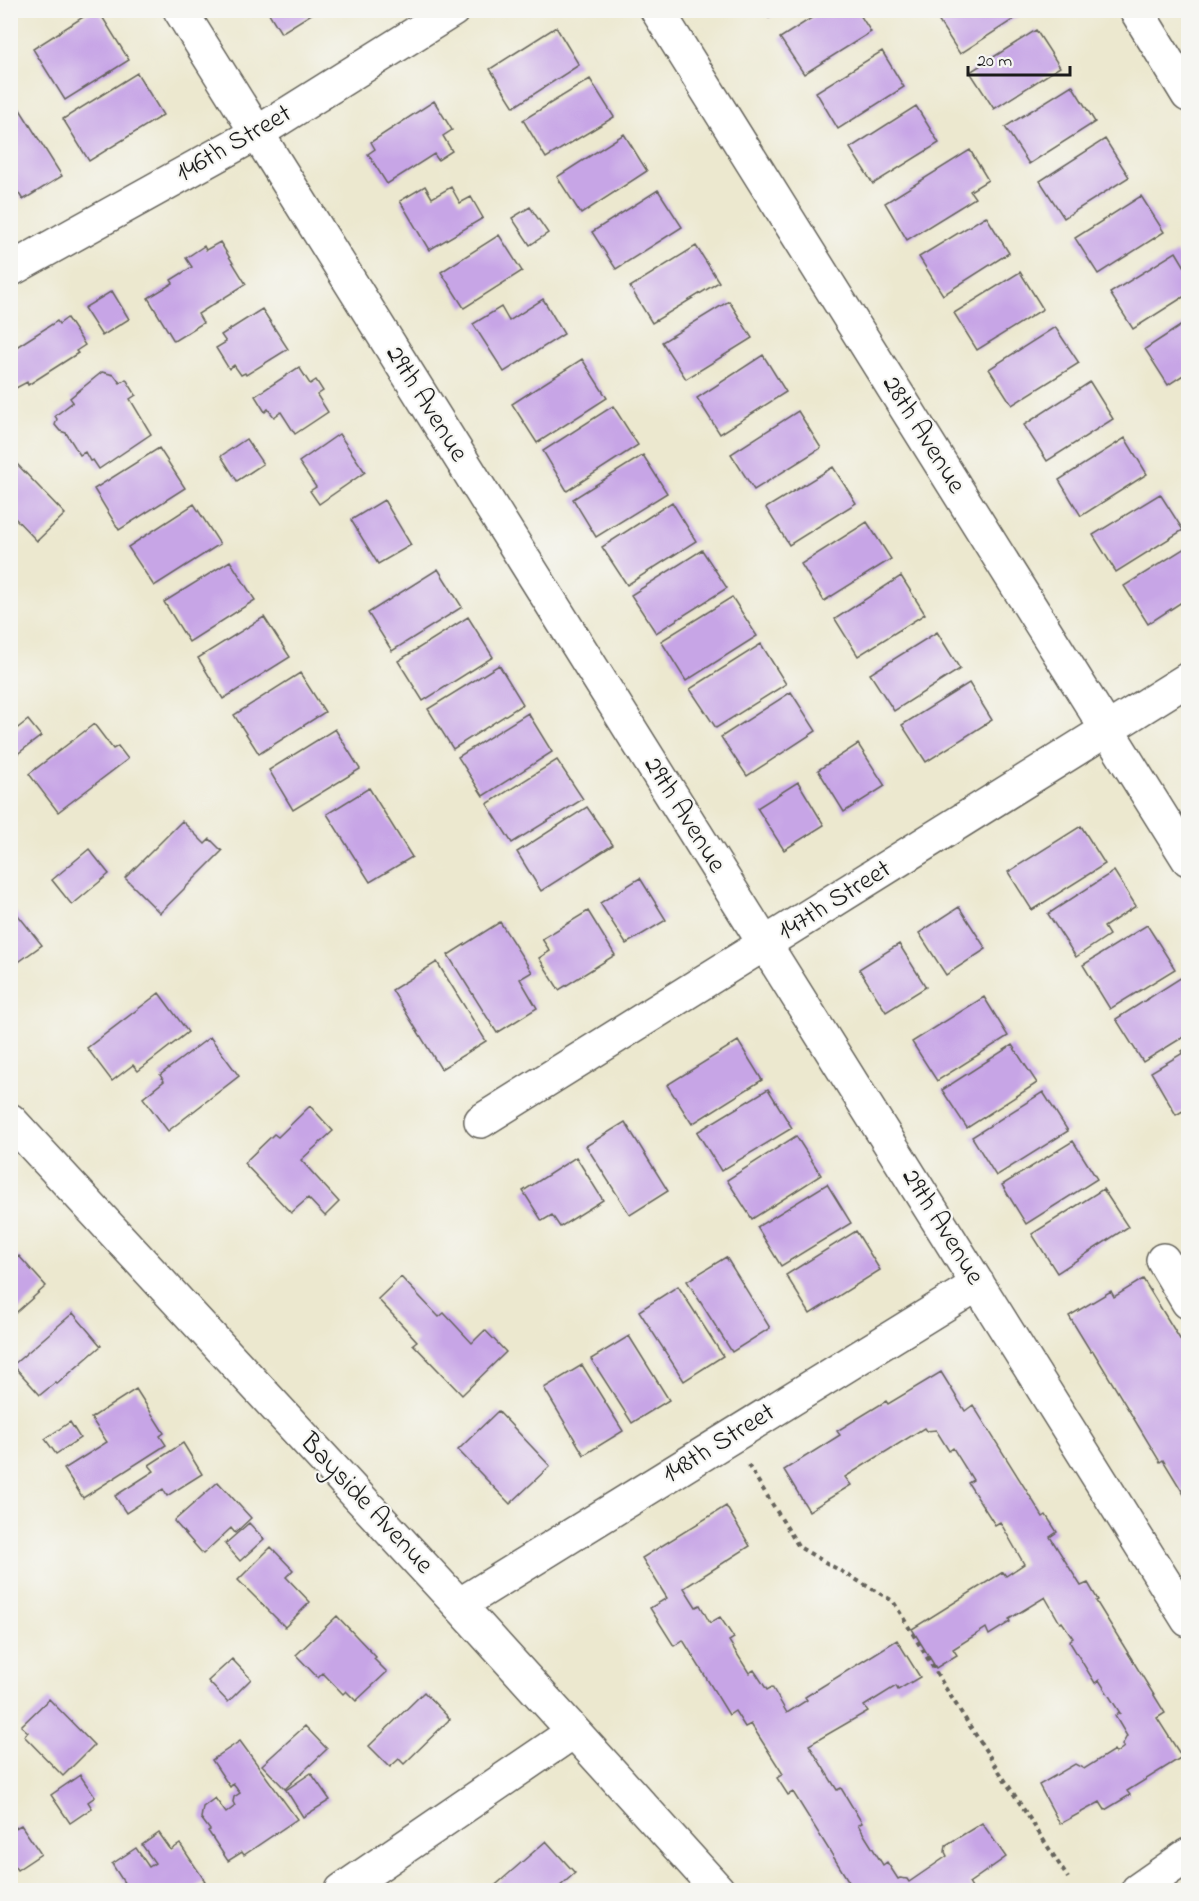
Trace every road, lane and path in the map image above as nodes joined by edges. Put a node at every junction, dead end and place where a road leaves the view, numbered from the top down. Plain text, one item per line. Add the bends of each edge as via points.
1 (180, 10) edge
2 (453, 10) edge
3 (657, 10) edge
4 (1136, 10) edge
5 (1188, 95) edge
6 (257, 133) junction
7 (10, 270) edge
8 (1188, 679) edge
9 (1108, 730) junction
10 (1188, 859) edge
11 (765, 945) junction
12 (10, 1120) edge
13 (481, 1122) dead end
14 (1163, 1260) dead end
15 (978, 1284) junction
16 (1188, 1302) edge
17 (746, 1462) dead end
18 (459, 1605) junction
19 (1188, 1620) edge
20 (573, 1732) junction
21 (1188, 1856) edge
22 (1068, 1878) dead end
23 (342, 1890) edge
24 (718, 1890) edge
25 (1138, 1890) edge

1 - 6 street, 29th Avenue
2 - 6 street, 146th Street
3 - 9 street, 28th Avenue
4 - 5 street
6 - 7 street, 146th Street
6 - 11 street, 29th Avenue
8 - 9 street, 147th Street
9 - 10 street, 28th Avenue
9 - 11 street, 147th Street
11 - 13 street, 147th Street
11 - 15 street, 29th Avenue
12 - 18 street, Bayside Avenue
14 - 16 street
15 - 18 street, 148th Street
15 - 19 street, 29th Avenue
17 - 22 path via 799,1547 893,1601
18 - 20 street, Bayside Avenue
20 - 23 street
20 - 24 street, Bayside Avenue
21 - 25 street

